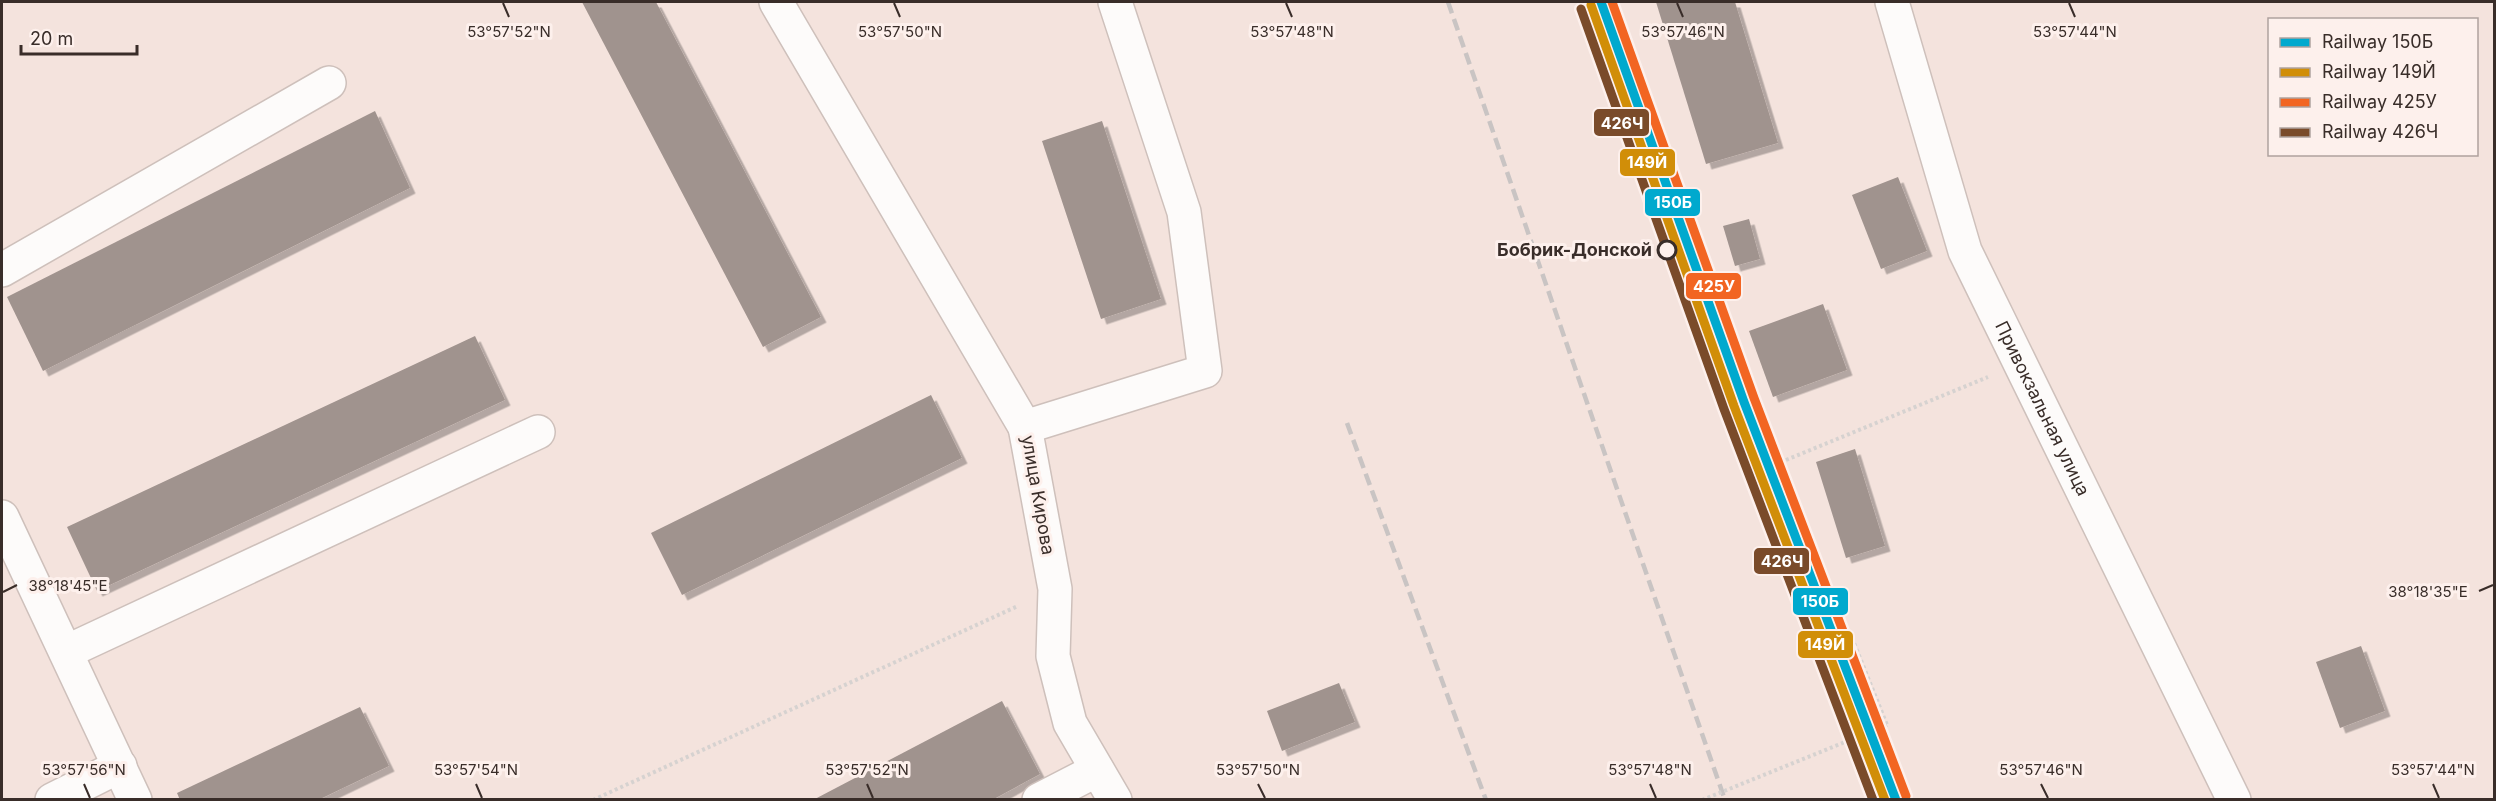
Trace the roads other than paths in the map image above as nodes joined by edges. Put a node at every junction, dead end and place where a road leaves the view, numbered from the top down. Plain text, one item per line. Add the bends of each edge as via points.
1 (776, 2) edge
2 (1115, 2) edge
3 (1892, 2) edge
4 (329, 83) dead end
5 (2, 270) edge
6 (1025, 427) junction
7 (538, 432) dead end
8 (2, 517) edge
9 (66, 652) junction
10 (120, 766) junction
11 (1097, 770) junction
12 (52, 800) edge
13 (135, 800) edge
14 (1039, 800) edge
15 (1115, 800) edge
16 (2234, 800) edge

1 - 6 street
2 - 6 street, улица Кирова via 1184,212 1205,371
3 - 16 street, Привокзальная улица via 1965,251
4 - 5 street
6 - 11 street, улица Кирова via 1055,589 1053,656 1070,723
7 - 9 street
8 - 9 street
9 - 10 street
10 - 12 street
10 - 13 street
11 - 14 street
11 - 15 street, улица Кирова

